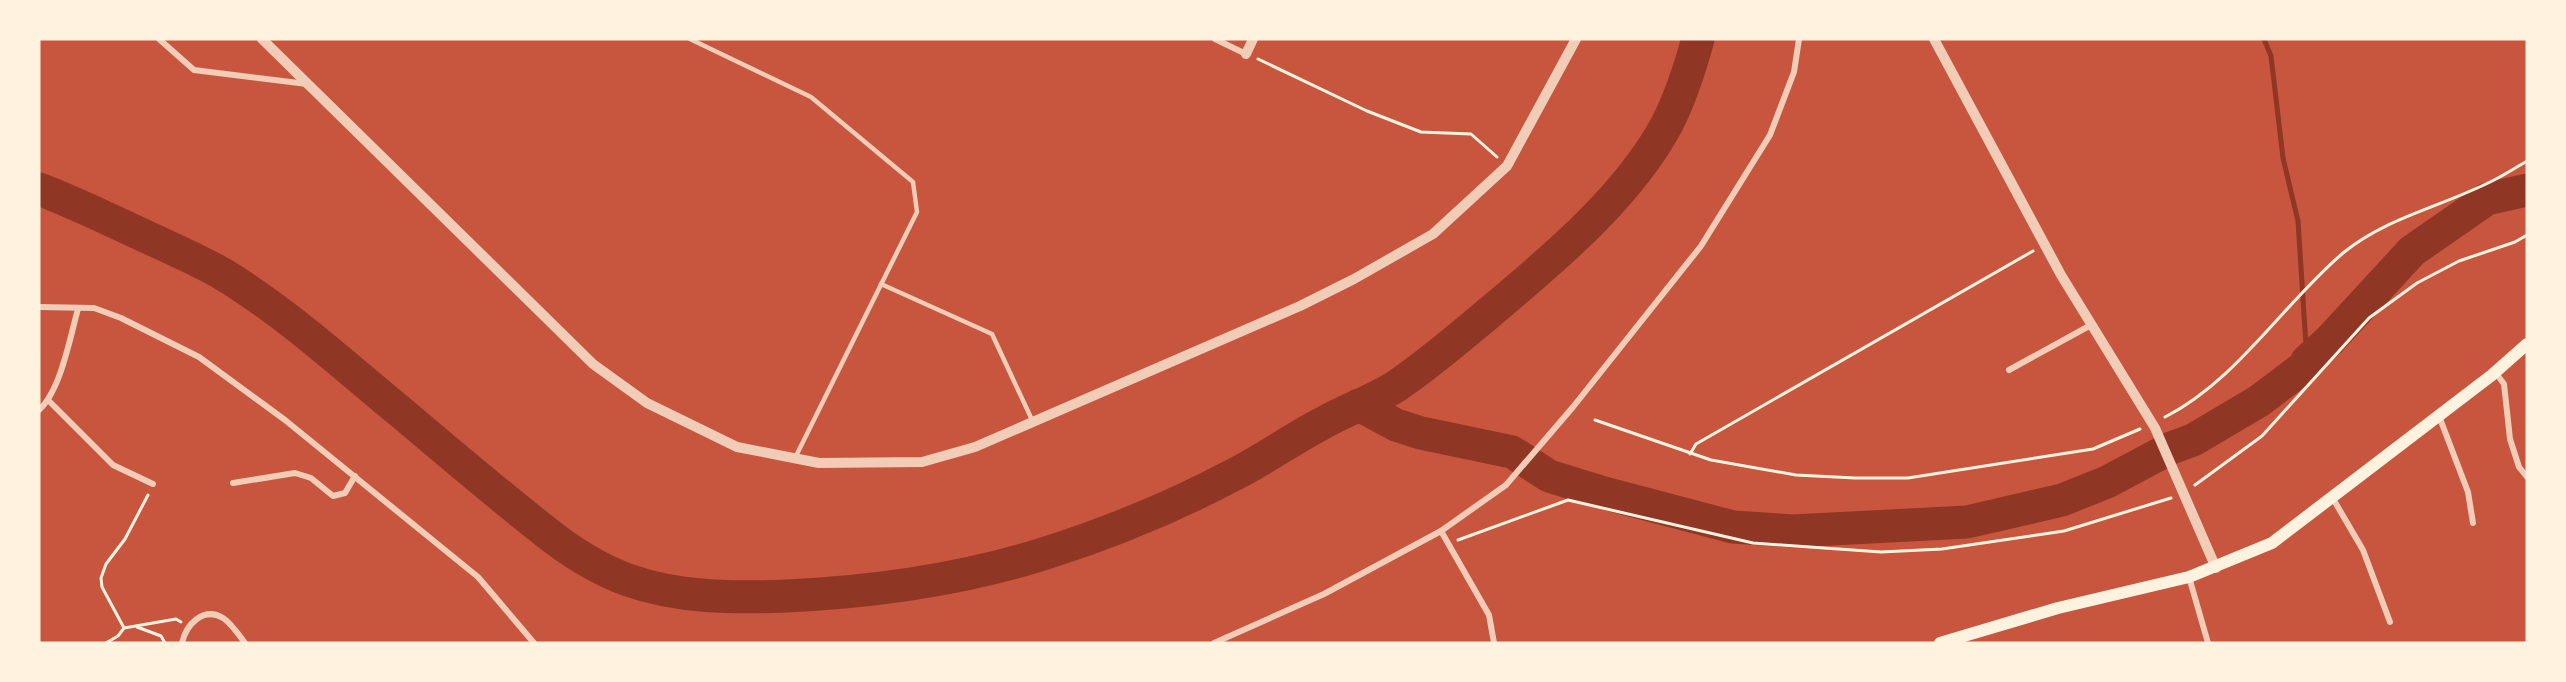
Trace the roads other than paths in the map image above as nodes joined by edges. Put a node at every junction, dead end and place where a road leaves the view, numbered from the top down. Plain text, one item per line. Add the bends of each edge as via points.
1 (159, 39) edge
2 (262, 39) edge
3 (690, 39) edge
4 (1215, 39) edge
5 (1253, 39) edge
6 (1576, 39) edge
7 (1799, 39) edge
8 (1934, 39) edge
9 (1246, 54) joint
10 (310, 85) junction
11 (881, 284) junction
12 (39, 307) edge
13 (78, 309) junction
14 (2091, 325) junction
15 (2527, 344) edge
16 (2009, 370) dead end
17 (2495, 372) junction
18 (48, 400) junction
19 (39, 410) edge
20 (2439, 416) junction
21 (1033, 422) junction
22 (795, 458) junction
23 (355, 476) junction
24 (2527, 477) edge
25 (233, 483) dead end
26 (153, 484) road end
27 (2332, 497) junction
28 (2474, 523) dead end
29 (1441, 531) junction
30 (2216, 568) junction
31 (2189, 577) junction
32 (2390, 622) dead end
33 (182, 643) edge
34 (245, 643) edge
35 (534, 643) edge
36 (1214, 643) edge
37 (1494, 643) edge
38 (1940, 643) edge
39 (2208, 643) edge

1 - 10 street via 194,70
2 - 10 street
3 - 11 lane via 812,97 913,182 917,212
4 - 9 street
5 - 9 street
6 - 21 street via 1507,166 1433,234 1300,306
7 - 29 street via 1794,72 1770,135 1701,246 1506,485
8 - 14 street
10 - 22 street via 593,364 647,403 737,447
11 - 21 lane via 992,334
11 - 22 lane
12 - 13 street
13 - 18 street
13 - 23 street via 94,308 121,318 199,357
14 - 16 street
14 - 30 street via 2153,426
15 - 17 main road
17 - 20 main road
17 - 24 street via 2504,384 2510,439 2519,467
18 - 19 street
18 - 26 street via 113,465
20 - 27 main road
20 - 28 street via 2468,492
21 - 22 street via 975,447 922,462 819,464
23 - 25 street via 345,493 333,496 311,478 295,473
23 - 35 street via 478,577
27 - 30 main road via 2272,543
27 - 32 street via 2363,550
29 - 36 street via 1324,594
29 - 37 street via 1489,615
30 - 31 main road
31 - 38 main road via 2058,608
31 - 39 street
33 - 34 street via 184,632 194,619 212,614 224,619

